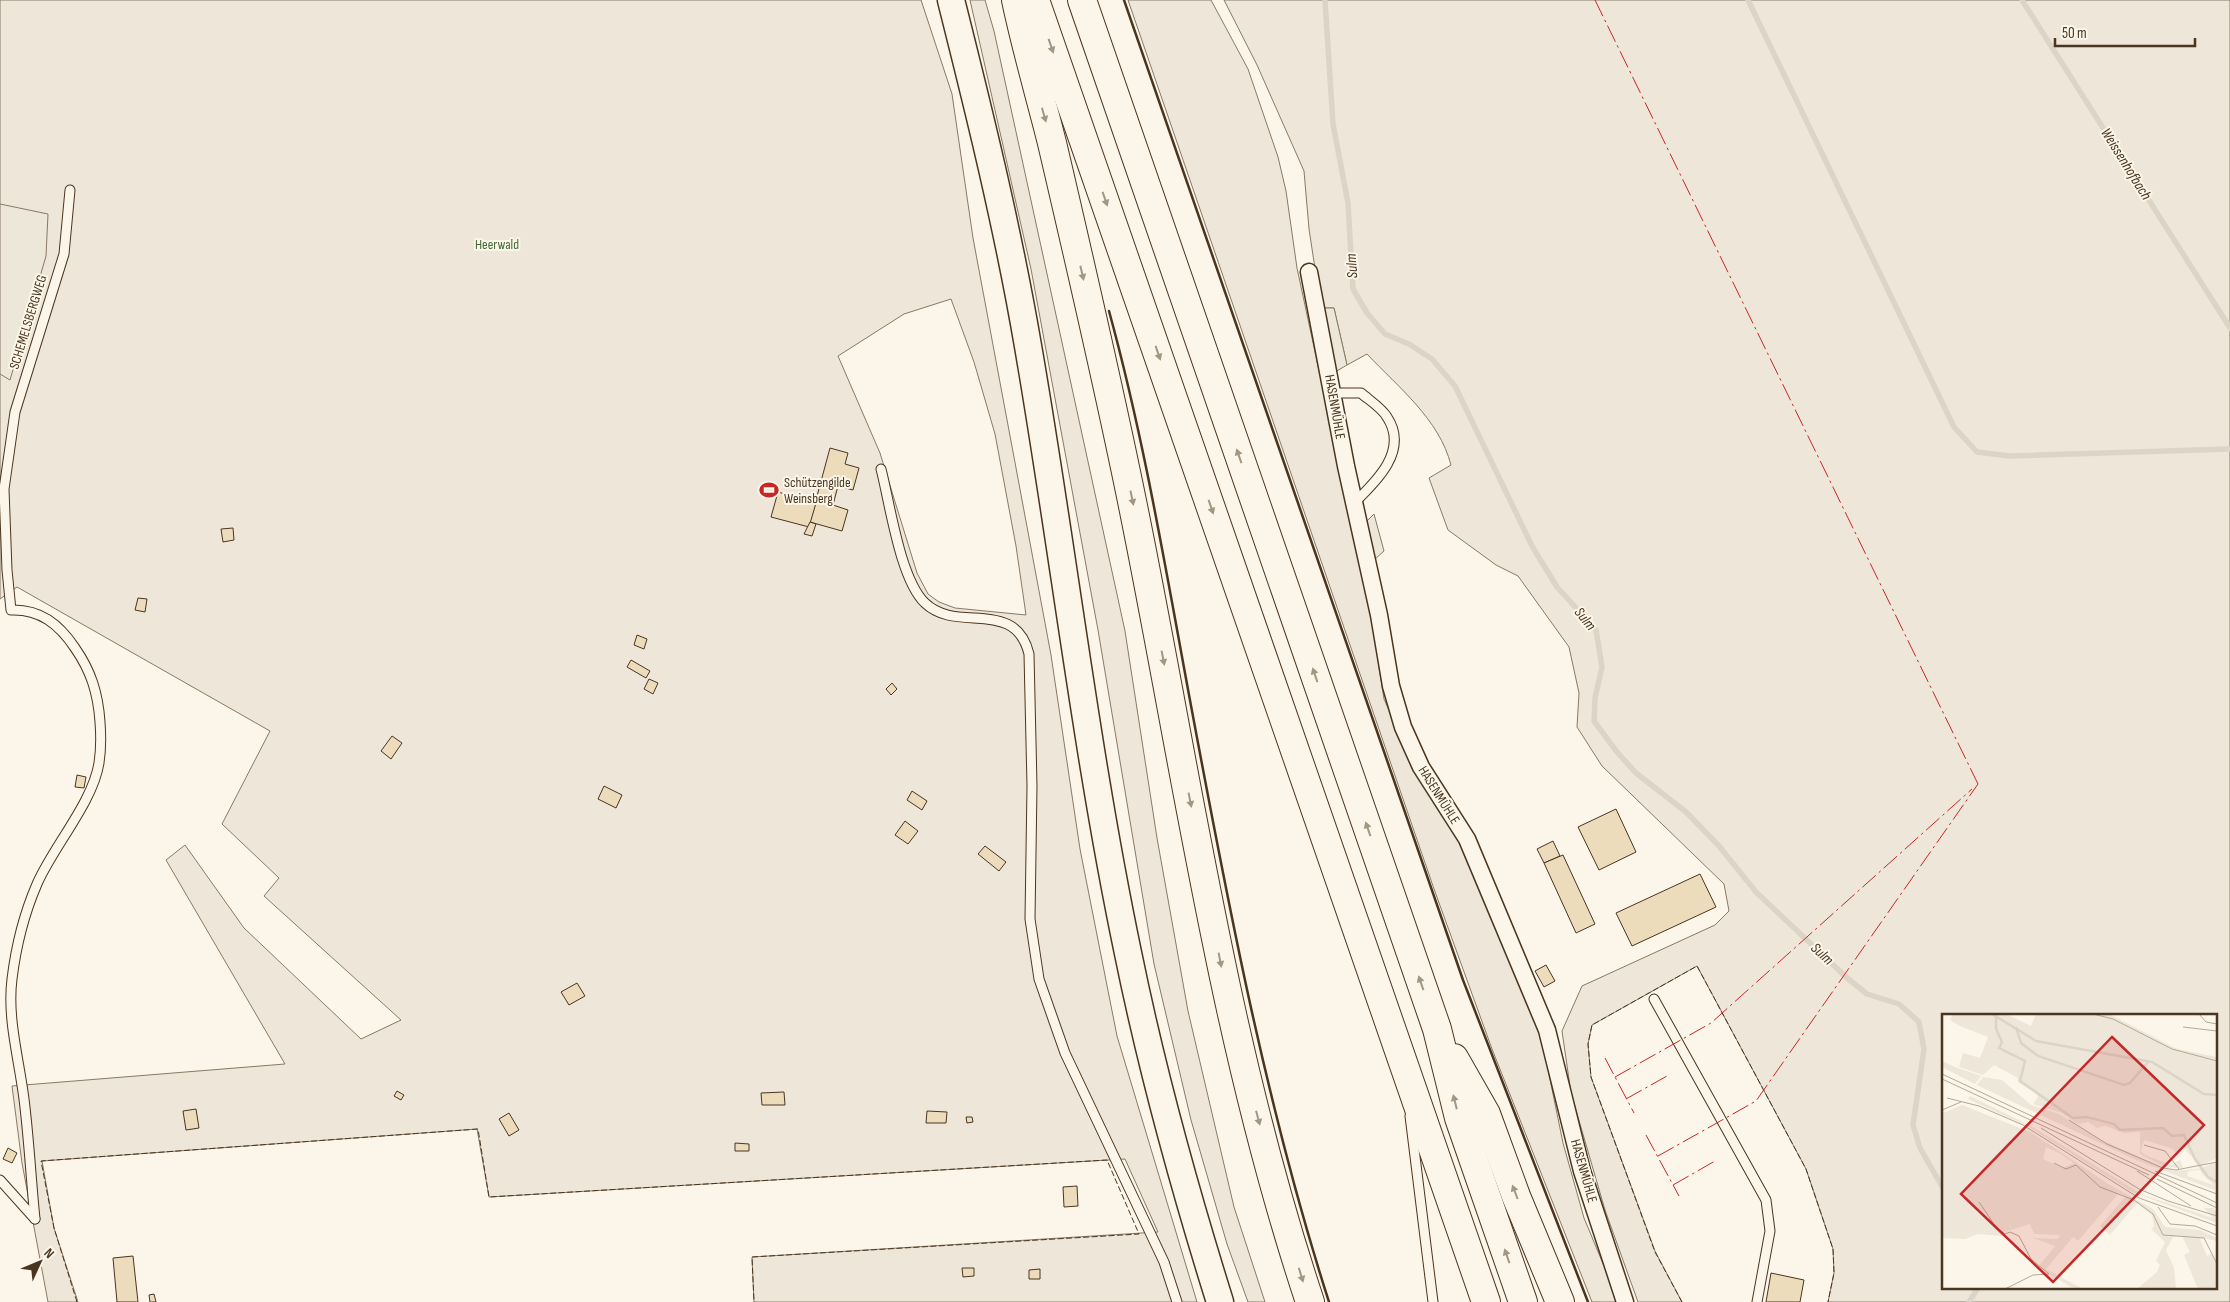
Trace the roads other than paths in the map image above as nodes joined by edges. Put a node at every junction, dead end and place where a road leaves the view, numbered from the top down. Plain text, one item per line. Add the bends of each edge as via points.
1 (951, 0) edge
2 (1016, 0) edge
3 (1035, 0) edge
4 (1082, 0) edge
5 (70, 190) dead end
6 (1309, 272) dead end
7 (1333, 393) junction
8 (881, 469) dead end
9 (1354, 504) junction
10 (1654, 999) dead end
11 (1437, 1029) junction
12 (1404, 1066) junction
13 (0, 1180) edge
14 (1177, 1302) edge
15 (1220, 1302) edge
16 (1310, 1302) edge
17 (1432, 1302) edge
18 (1486, 1302) edge
19 (1523, 1302) edge
20 (1560, 1302) edge
21 (1625, 1302) edge
22 (1757, 1302) edge

1 - 15 main road via 992,164 1028,346 1078,671 1127,952 1158,1089
2 -> 16 highway via 1026,52 1092,313 1135,513 1223,972 1248,1082
3 -> 12 highway
11 -> 4 highway
5 - 13 lane, SCHEMELSBERGWEG via 64,254 14,421 4,489 6,570 11,610 45,616 66,635 88,667 98,698 99,764 88,793 37,883 16,949 11,1014 24,1099 35,1219
6 - 7 street, HASENMÜHLE
7 - 9 street, HASENMÜHLE
7 - 9 lane via 1361,393 1387,415 1396,434 1393,454 1379,478
8 - 14 lane via 908,577 924,602 936,612 1011,625 1026,640 1032,776 1030,919 1039,979 1065,1053 1164,1262
9 - 21 street, HASENMÜHLE via 1391,686 1403,727 1421,767 1467,839 1547,1030 1582,1171
10 - 22 lane via 1766,1200 1770,1232
19 -> 11 highway via 1459,1118
20 -> 11 highway via 1486,1114
12 - 17 lane
12 - 18 highway

